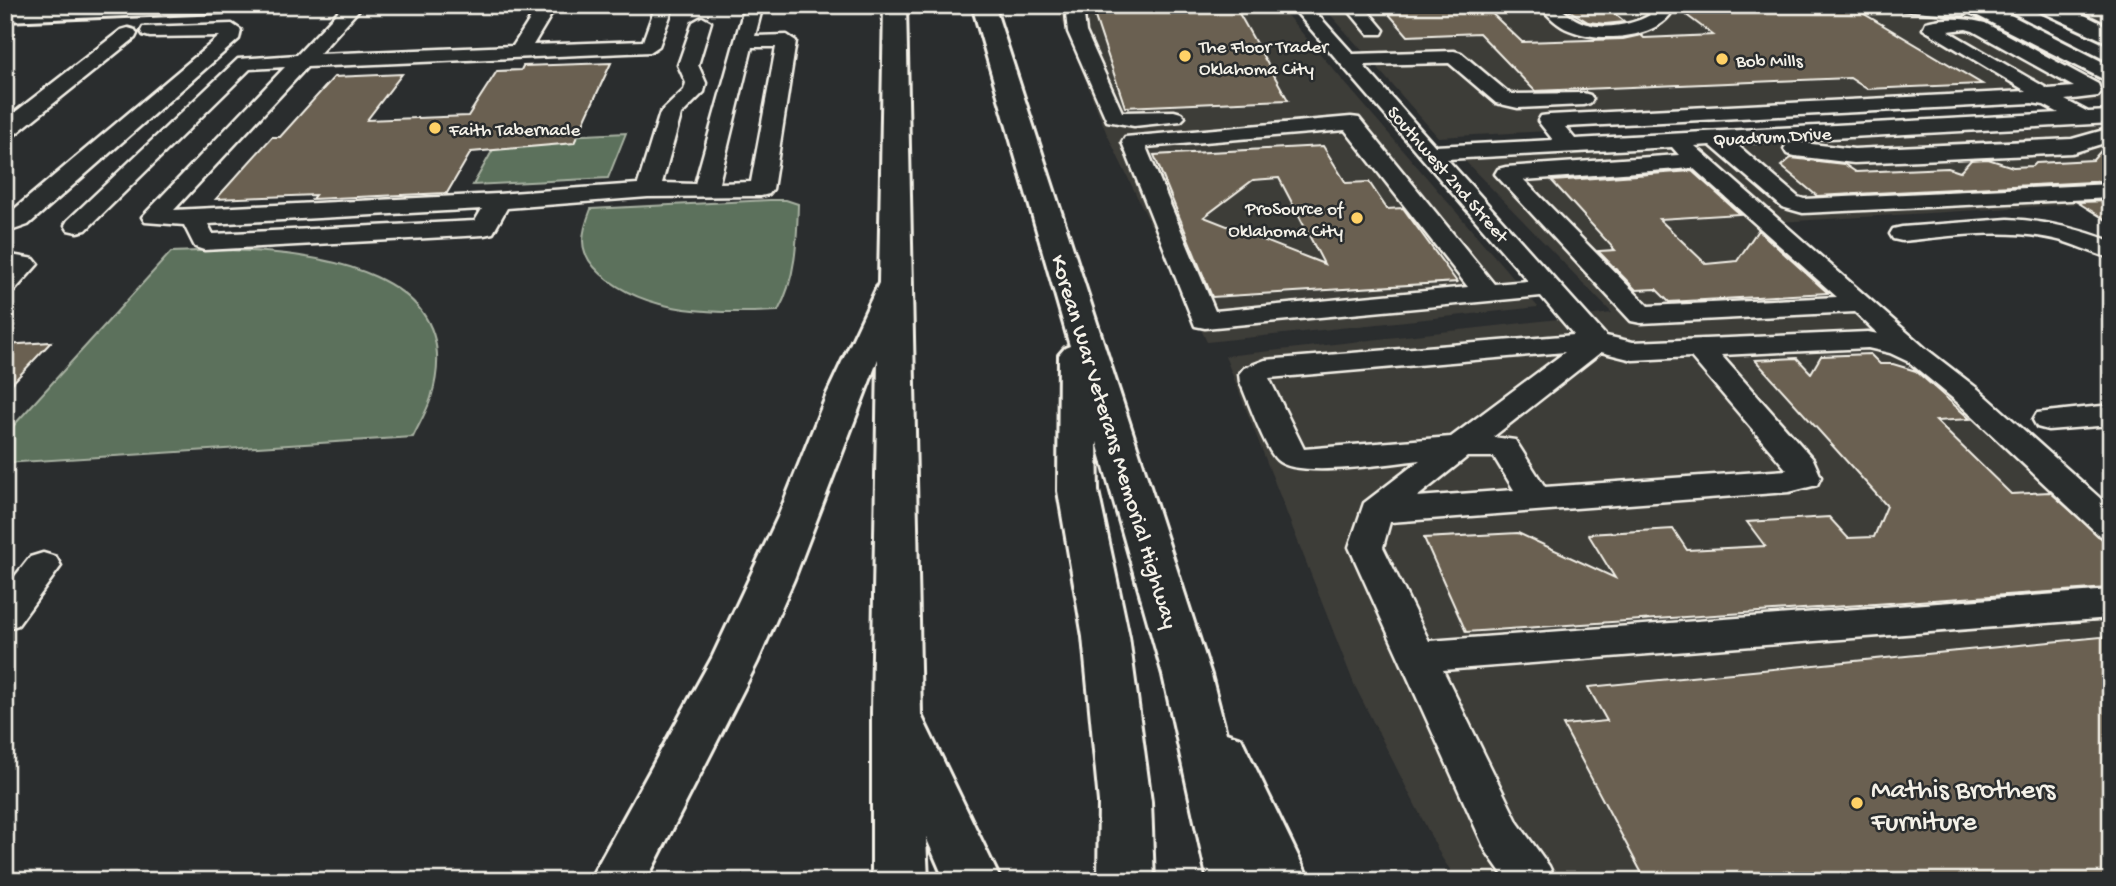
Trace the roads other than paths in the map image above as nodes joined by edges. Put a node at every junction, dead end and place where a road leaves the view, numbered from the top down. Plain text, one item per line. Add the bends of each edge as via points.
1 (19, 5) edge
2 (244, 5) edge
3 (354, 5) edge
4 (548, 5) edge
5 (983, 5) edge
6 (1088, 5) edge
7 (1299, 5) edge
8 (1353, 5) edge
9 (1548, 5) edge
10 (1648, 5) edge
11 (1902, 5) edge
12 (2046, 5) edge
13 (895, 6) edge
14 (1979, 8) edge
15 (752, 12) edge
16 (5, 14) edge
17 (149, 14) edge
18 (656, 20) edge
19 (702, 22) junction
20 (560, 30) dead end
21 (1375, 30) dead end
22 (532, 31) junction
23 (506, 32) dead end
24 (2111, 37) edge
25 (348, 39) dead end
26 (322, 40) junction
27 (744, 42) junction
28 (695, 44) junction
29 (650, 46) junction
30 (299, 51) junction
31 (520, 51) junction
32 (1349, 60) junction
33 (2111, 76) edge
34 (2044, 96) junction
35 (1387, 103) junction
36 (1849, 105) junction
37 (775, 108) junction
38 (1763, 109) junction
39 (726, 111) junction
40 (671, 113) junction
41 (1231, 113) dead end
42 (1663, 114) junction
43 (1189, 116) dead end
44 (2111, 117) edge
45 (2085, 119) junction
46 (1933, 127) junction
47 (1883, 130) junction
48 (5, 131) edge
49 (1793, 134) junction
50 (2111, 134) edge
51 (1569, 146) junction
52 (1702, 146) junction
53 (1428, 148) junction
54 (1371, 149) junction
55 (1969, 151) junction
56 (648, 190) junction
57 (178, 191) junction
58 (705, 191) junction
59 (2111, 191) edge
60 (109, 194) junction
61 (77, 225) dead end
62 (5, 226) edge
63 (1902, 234) dead end
64 (2111, 250) edge
65 (5, 262) edge
66 (895, 278) junction
67 (5, 285) edge
68 (1550, 287) junction
69 (1488, 294) junction
70 (1861, 304) junction
71 (1077, 311) junction
72 (1641, 315) junction
73 (1587, 331) junction
74 (1699, 348) junction
75 (1919, 355) junction
76 (2111, 415) edge
77 (2048, 420) dead end
78 (1456, 447) junction
79 (1536, 499) junction
80 (1376, 511) junction
81 (2111, 527) edge
82 (43, 566) dead end
83 (2111, 604) edge
84 (5, 615) edge
85 (1417, 657) junction
86 (1187, 675) junction
87 (896, 713) junction
88 (617, 881) edge
89 (900, 881) edge
90 (973, 881) edge
91 (1126, 881) edge
92 (1236, 881) edge
93 (1282, 881) edge
94 (1533, 881) edge

1 - 16 street
2 - 17 main road
3 - 26 street
4 - 22 street
5 - 71 main road, Korean War Veterans Memorial Highway
6 - 43 street via 1075,13 1077,32 1114,117
7 - 32 street, Southwest 2nd Street
8 - 21 street
9 - 10 street via 1573,26 1608,30 1632,29 1661,15
11 - 14 street
12 - 24 main road
13 - 66 main road
14 - 33 main road
15 - 19 street
15 - 27 street
16 - 17 main road
17 - 48 street via 118,27 120,33 128,34
17 - 62 street via 232,30 232,35 19,220
18 - 19 street
18 - 29 street
19 - 28 street
20 - 22 street
22 - 23 street
22 - 31 street
25 - 26 street
26 - 30 street
27 - 37 street via 787,41
27 - 39 street
28 - 29 street
28 - 40 street via 688,65 694,92
29 - 31 street
30 - 31 street
30 - 57 street
30 - 60 street via 246,63
32 - 35 street, Southwest 2nd Street
32 - 42 street via 1454,57 1503,99 1613,98
34 - 34 street via 1931,29 1932,26 1979,27 2091,88 2091,92
34 - 36 street
34 - 45 street
35 - 41 street
35 - 53 street, Southwest 2nd Street
36 - 38 street
36 - 47 street
37 - 39 street
37 - 58 street via 761,189
38 - 42 street
38 - 49 street
39 - 40 street
39 - 58 street
40 - 56 street
42 - 51 street via 1549,121
42 - 52 street
44 - 45 street, Quadrum Drive
45 - 46 street, Quadrum Drive
46 - 47 street, Quadrum Drive
46 - 55 street
47 - 49 street, Quadrum Drive
49 - 52 street, Quadrum Drive
50 - 55 street via 2094,135 2080,145
51 - 52 street, Quadrum Drive
51 - 53 street, Quadrum Drive
52 - 55 street via 1810,148 1854,156
52 - 59 street via 1790,202 1814,208
52 - 70 street
52 - 72 street via 1506,174
53 - 54 street, Quadrum Drive
53 - 68 street, Southwest 2nd Street
54 - 69 street
54 - 69 street via 1351,123 1133,142 1205,320
56 - 57 street via 498,201 484,229 204,242 193,218 154,217
56 - 58 street
57 - 60 street
60 - 61 street
63 - 64 street via 1982,225 2024,226 2082,237
65 - 67 street via 25,264
66 - 87 main road
66 - 88 main road via 772,579 733,663
68 - 69 street
68 - 73 street, Southwest 2nd Street
70 - 72 street
70 - 75 street
71 - 86 main road, Korean War Veterans Memorial Highway
71 - 91 main road via 1078,491 1106,637 1125,802
72 - 73 street
73 - 74 street via 1633,351
73 - 78 street
73 - 78 street via 1515,346 1265,369 1254,374 1288,453 1296,458
74 - 75 street via 1868,340
74 - 79 street via 1802,466 1805,477
75 - 81 street
76 - 77 street
78 - 79 street via 1504,447
78 - 80 street
79 - 80 street
80 - 85 street via 1366,547
82 - 84 street
83 - 85 street
85 - 94 street via 1502,837
86 - 92 main road, Korean War Veterans Memorial Highway
86 - 93 main road
87 - 89 main road
87 - 90 main road

